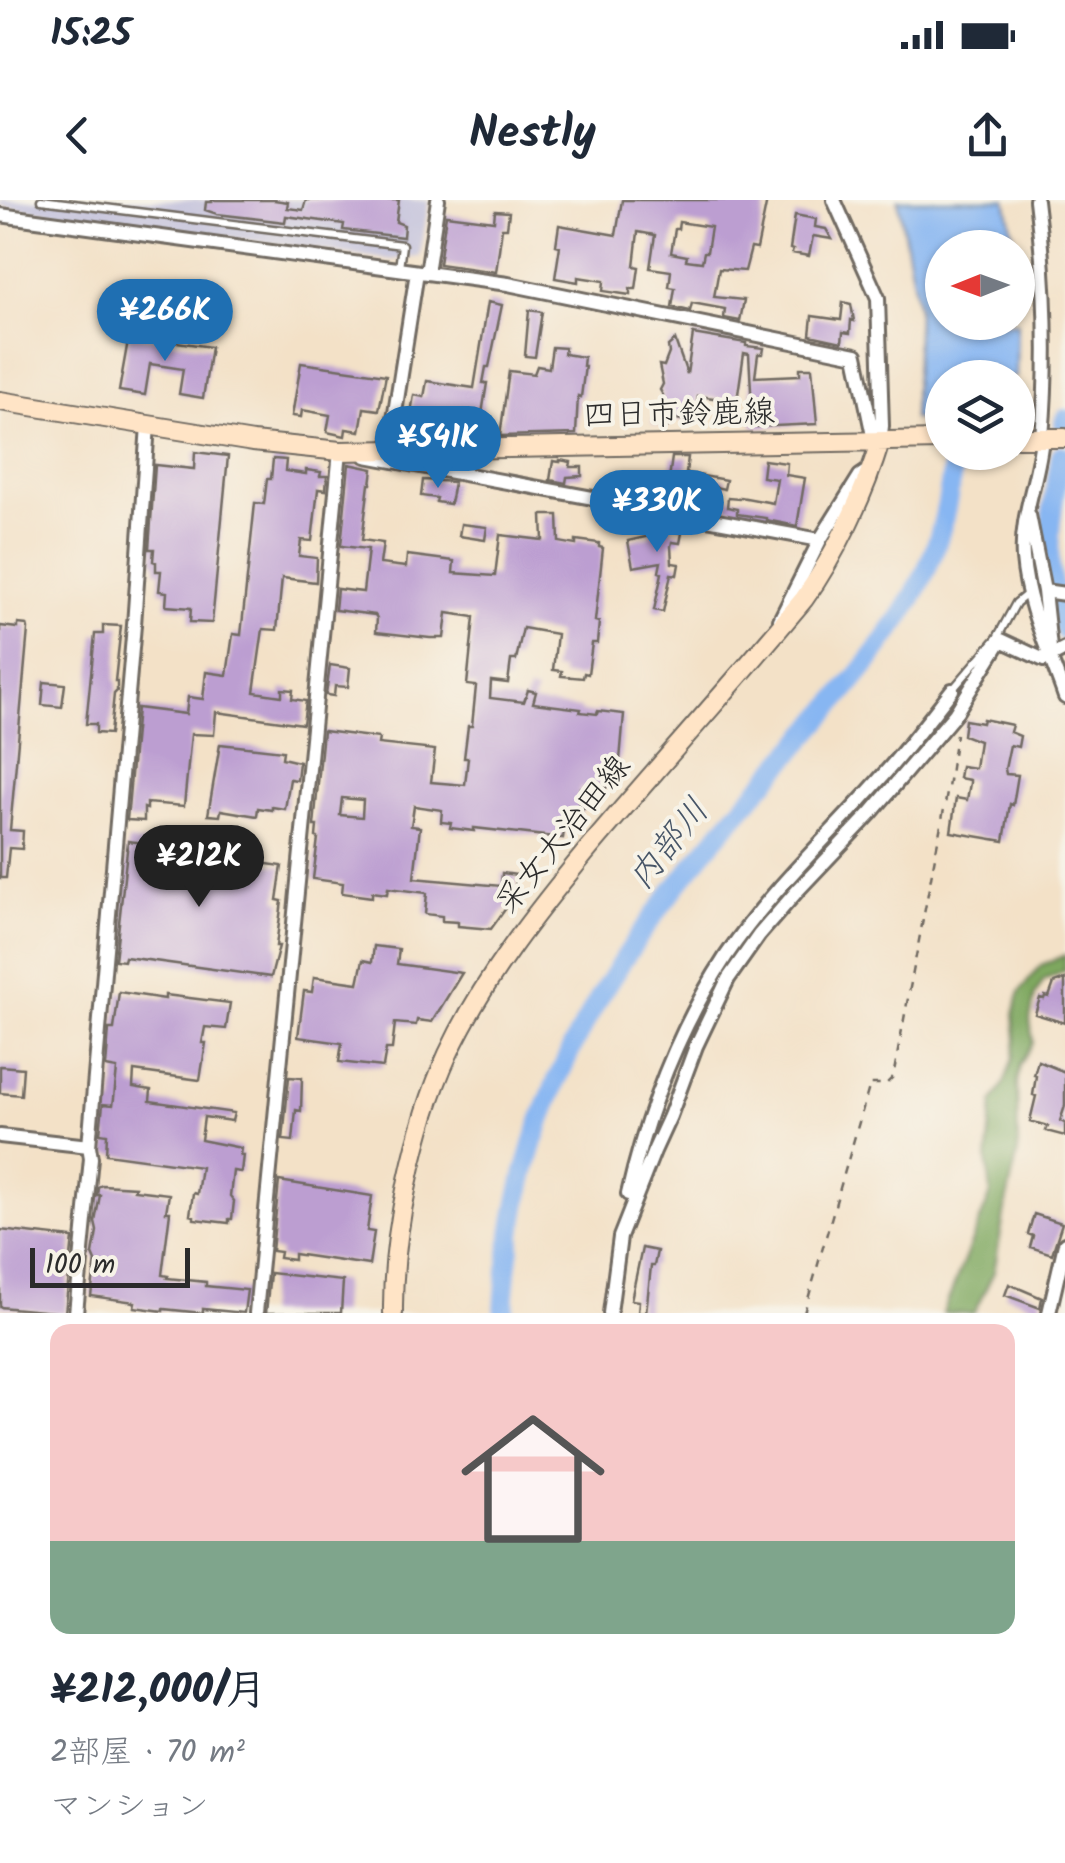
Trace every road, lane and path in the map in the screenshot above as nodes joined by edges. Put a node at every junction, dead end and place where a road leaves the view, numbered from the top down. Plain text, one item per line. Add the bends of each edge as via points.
1 (40, 200) edge
2 (438, 200) edge
3 (824, 200) edge
4 (834, 200) edge
5 (1036, 200) edge
6 (0, 215) edge
7 (846, 228) junction
8 (399, 268) junction
9 (422, 272) junction
10 (0, 401) edge
11 (1035, 418) edge
12 (148, 425) junction
13 (1035, 438) edge
14 (1065, 438) edge
15 (925, 441) edge
16 (880, 442) junction
17 (1035, 447) edge
18 (340, 450) junction
19 (389, 451) junction
20 (872, 467) junction
21 (1026, 511) junction
22 (820, 540) junction
23 (1027, 594) junction
24 (1057, 594) edge
25 (774, 636) junction
26 (999, 639) junction
27 (1065, 650) edge
28 (1050, 655) junction
29 (952, 690) joint
30 (1065, 697) edge
31 (955, 714) junction
32 (0, 1136) edge
33 (89, 1146) junction
34 (628, 1194) joint
35 (620, 1237) junction
36 (1065, 1244) edge
37 (76, 1313) edge
38 (256, 1313) edge
39 (394, 1313) edge
40 (610, 1313) edge
41 (804, 1313) edge
42 (1049, 1313) edge

1 - 8 lane via 402,245
2 - 9 street
3 - 7 street
4 - 7 street
5 - 11 street via 1047,358
6 - 8 street
7 - 16 street via 878,298
8 - 9 street
9 - 16 street via 856,356
9 - 19 street
10 - 12 main road, 四日市鈴鹿線
12 - 18 main road, 四日市鈴鹿線
12 - 33 street
13 - 14 main road
15 - 16 main road, 四日市鈴鹿線
16 - 19 main road, 四日市鈴鹿線
16 - 20 main road, 采女大治田線
17 - 21 street via 1040,459
18 - 19 main road, 四日市鈴鹿線
18 - 22 street
18 - 38 street
20 - 22 street
20 - 25 main road, 采女大治田線 via 822,575
21 - 23 street
21 - 24 street
22 - 25 street
23 - 26 lane
23 - 28 street
24 - 28 street
25 - 39 main road, 采女大治田線 via 556,889 462,1026 426,1109 414,1156
26 - 28 street via 1044,660
26 - 29 lane
26 - 31 street
27 - 28 street
28 - 30 street
29 - 34 street via 767,901 720,966 668,1070
31 - 35 street via 759,935 728,979
31 - 41 path via 948,788 892,1078 870,1084
32 - 33 street
33 - 37 street
34 - 35 lane
35 - 40 street
36 - 42 street

